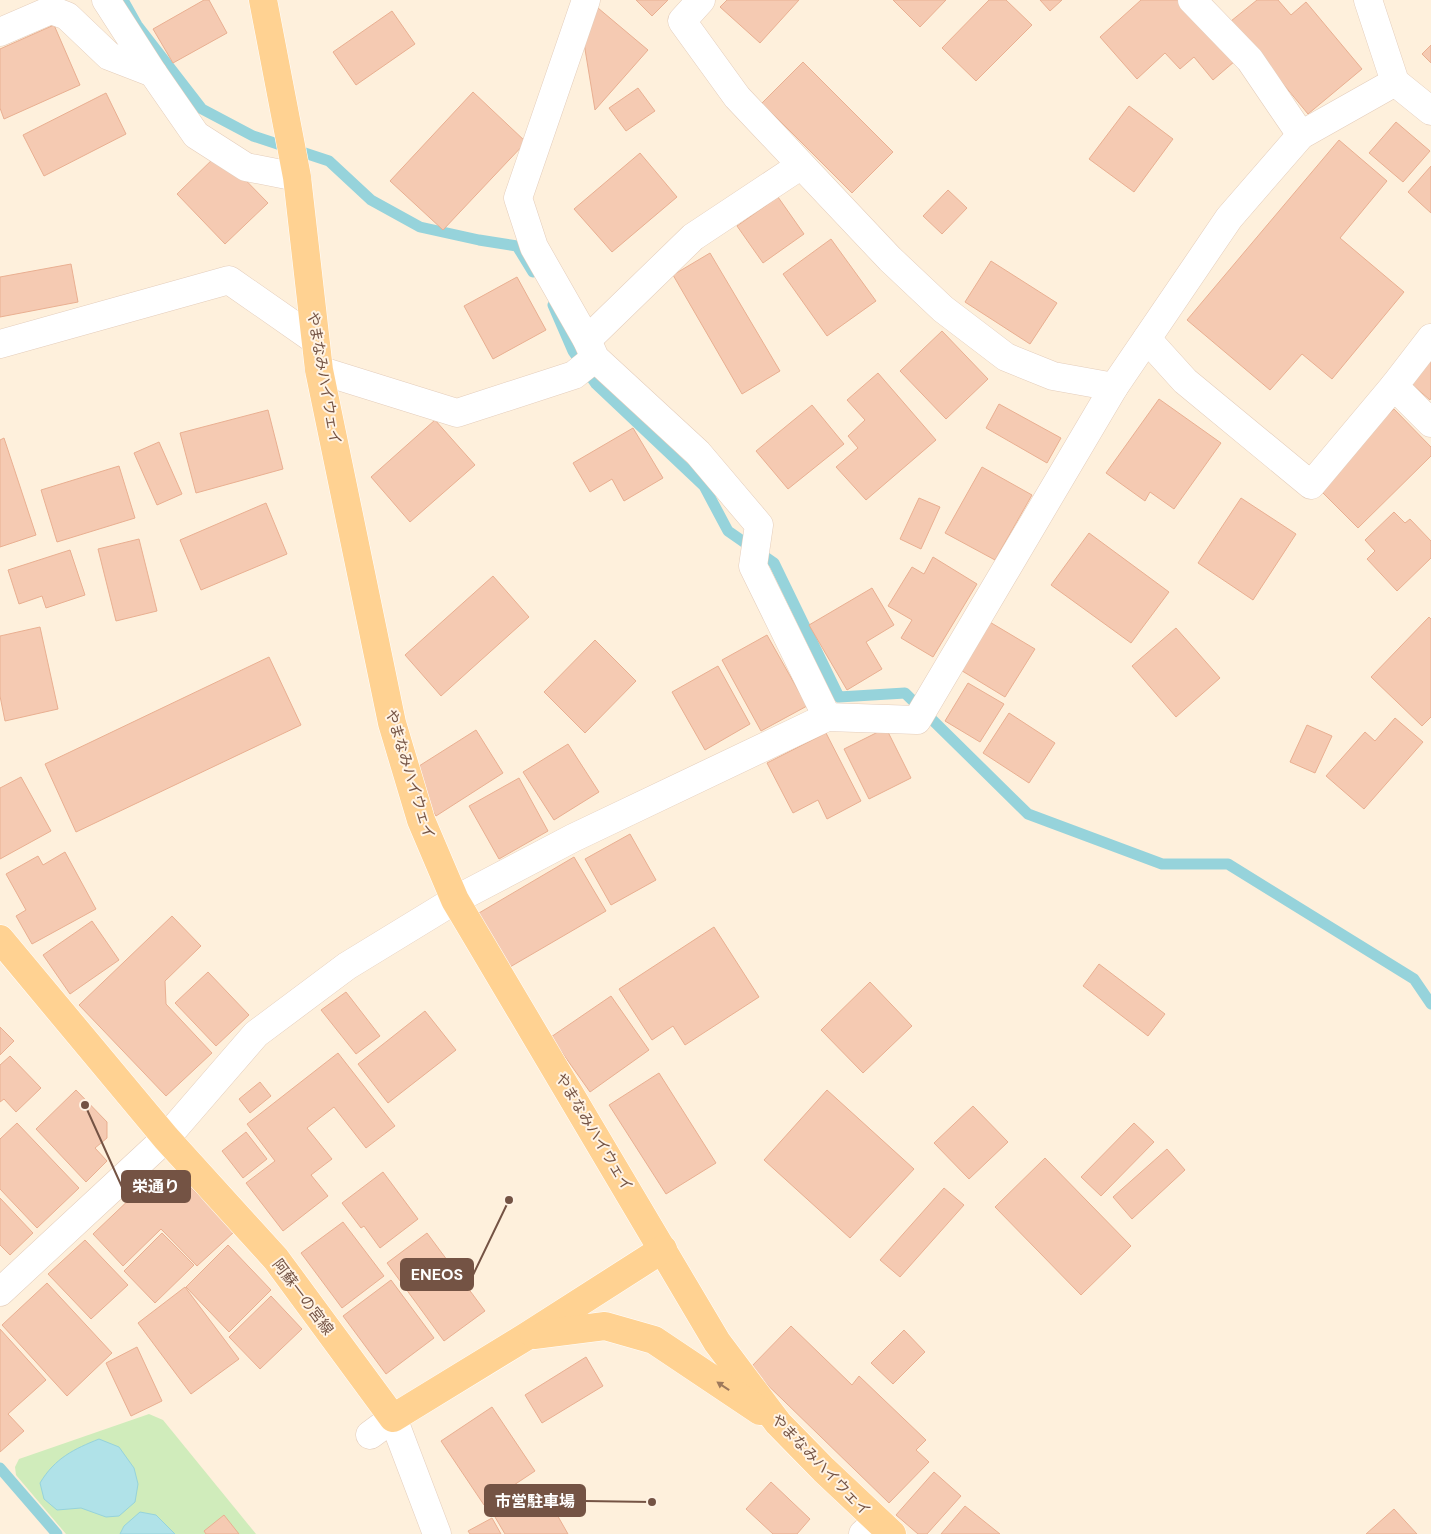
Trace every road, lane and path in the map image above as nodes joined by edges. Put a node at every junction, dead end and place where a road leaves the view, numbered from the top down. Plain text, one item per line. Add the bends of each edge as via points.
1 (106, 0) edge
2 (263, 0) edge
3 (586, 0) edge
4 (700, 0) edge
5 (1192, 0) edge
6 (1368, 0) edge
7 (0, 32) edge
8 (153, 73) junction
9 (1395, 82) junction
10 (1431, 111) edge
11 (1301, 135) junction
12 (800, 166) junction
13 (297, 177) junction
14 (1431, 338) edge
15 (1147, 339) junction
16 (315, 340) junction
17 (0, 344) edge
18 (591, 349) junction
19 (320, 370) junction
20 (1394, 386) junction
21 (1114, 387) junction
22 (1431, 423) edge
23 (827, 716) junction
24 (455, 900) junction
25 (0, 939) edge
26 (166, 1138) junction
27 (663, 1249) junction
28 (0, 1292) edge
29 (527, 1336) junction
30 (393, 1418) junction
31 (778, 1423) junction
32 (370, 1434) dead end
33 (877, 1530) edge
34 (437, 1534) edge

1 - 8 street
2 - 13 main road, やまなみハイウェイ
3 - 18 street via 518,198 534,246
4 - 12 street via 682,21 737,97
5 - 11 street via 1250,60
6 - 9 street
7 - 8 street via 51,10 67,16 109,56
8 - 13 street via 196,135 246,167
9 - 10 street
9 - 11 street
11 - 15 street via 1228,218
12 - 18 street via 693,238
12 - 21 street via 936,302 1006,357 1054,376
13 - 16 main road, やまなみハイウェイ
14 - 20 street
15 - 20 street via 1184,381 1311,484
15 - 21 street
16 - 17 street via 229,280
16 - 19 main road, やまなみハイウェイ
18 - 19 street via 574,374 457,413
18 - 23 street via 698,453 759,525 753,566
19 - 24 main road, やまなみハイウェイ via 392,723 421,820
20 - 22 street
21 - 23 street via 917,720
23 - 24 street via 573,838
24 - 26 street via 347,966 256,1034
24 - 27 main road, やまなみハイウェイ
25 - 26 main road, 阿蘇一の宮線
26 - 28 street
26 - 30 main road, 阿蘇一の宮線 via 276,1259
27 - 29 main road
27 - 31 main road, やまなみハイウェイ via 717,1342
29 - 30 main road
31 -> 29 main road via 654,1340 605,1326
30 - 32 street
30 - 34 street
31 - 33 main road, やまなみハイウェイ

